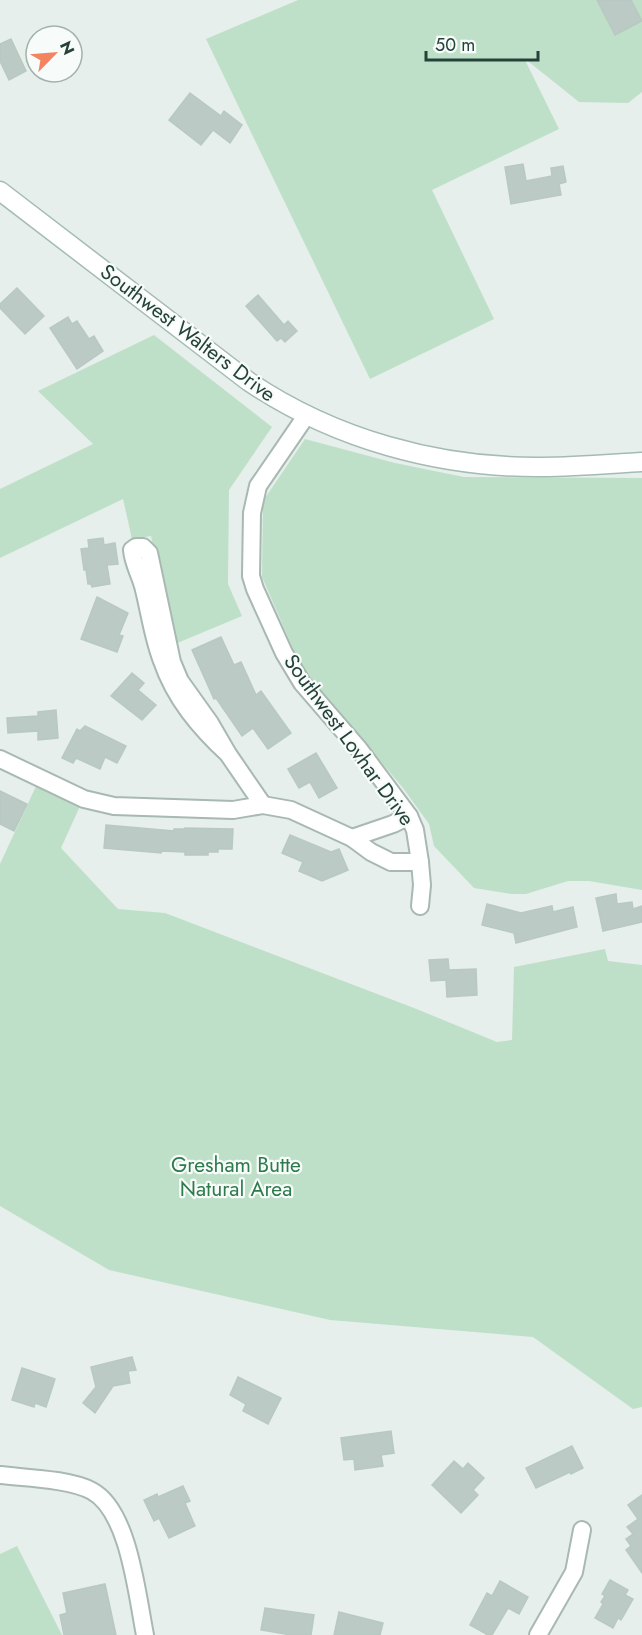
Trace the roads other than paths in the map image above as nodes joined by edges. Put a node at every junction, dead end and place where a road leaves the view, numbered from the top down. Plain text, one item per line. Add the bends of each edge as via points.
1 (0, 191) edge
2 (306, 416) junction
3 (642, 462) edge
4 (228, 754) junction
5 (0, 759) edge
6 (263, 805) junction
7 (409, 816) junction
8 (352, 838) junction
9 (420, 862) junction
10 (420, 906) dead end
11 (0, 1475) edge
12 (582, 1530) dead end
13 (145, 1635) edge
14 (538, 1635) edge

1 - 2 street, Southwest Walters Drive via 248,381
2 - 3 street, Southwest Walters Drive via 406,451 474,463 542,467
2 - 7 street, Southwest Lovhar Drive via 254,497 251,576 284,653 302,683 359,749
4 - 4 street via 171,662 149,553 136,547 132,550 133,558 169,679 193,717
4 - 6 street
5 - 6 street via 84,799 114,806 233,810
6 - 8 street via 291,810
7 - 8 street
7 - 9 street, Southwest Lovhar Drive
8 - 9 street via 391,862
9 - 10 street, Southwest Lovhar Drive
11 - 13 street via 64,1483 91,1490 105,1500 124,1532
12 - 14 street via 574,1572

